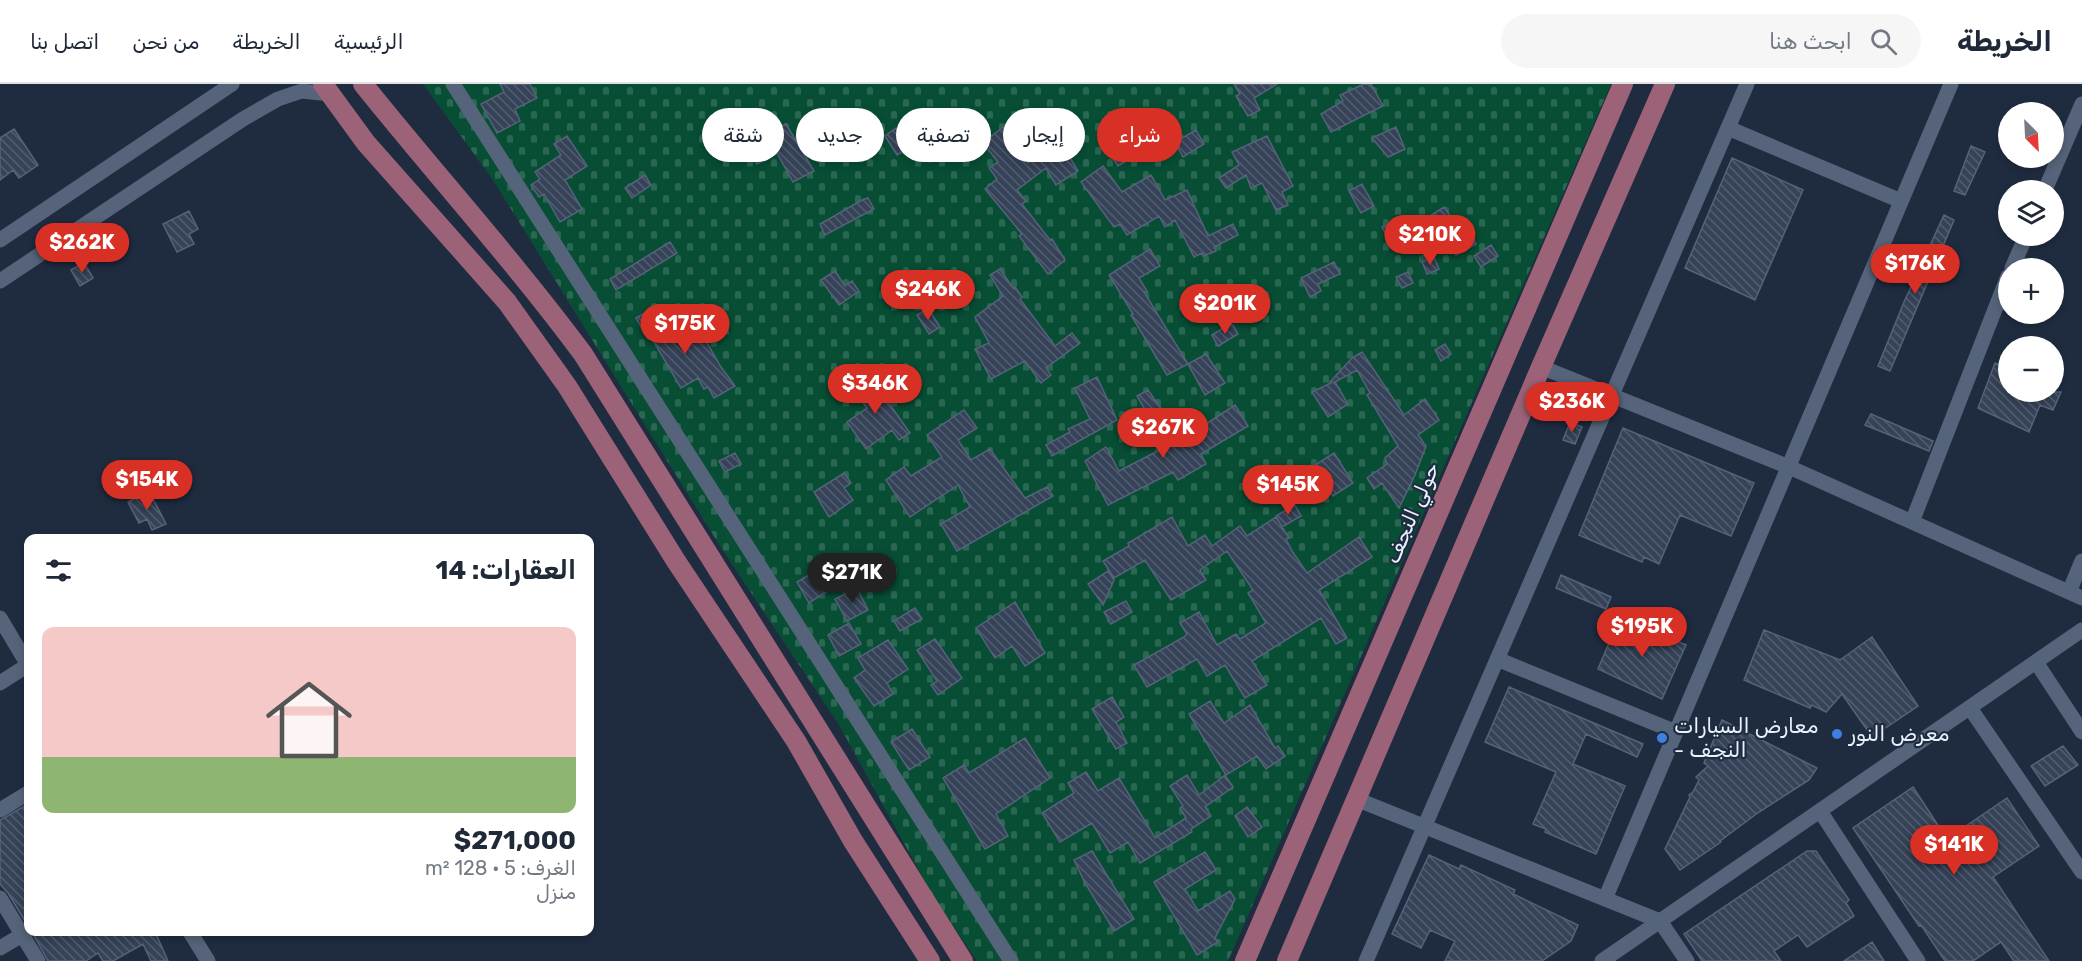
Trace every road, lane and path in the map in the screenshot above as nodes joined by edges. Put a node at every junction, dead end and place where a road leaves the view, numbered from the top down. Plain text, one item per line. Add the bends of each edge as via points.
1 (232, 84) edge
2 (301, 84) edge
3 (363, 84) edge
4 (453, 84) edge
5 (1623, 84) edge
6 (1665, 84) edge
7 (1747, 84) edge
8 (1951, 84) edge
9 (327, 89) edge
10 (288, 96) junction
11 (2082, 104) edge
12 (2078, 127) edge
13 (1728, 128) junction
14 (2050, 180) edge
15 (1901, 201) junction
16 (489, 237) junction
17 (0, 240) edge
18 (466, 257) junction
19 (0, 281) edge
20 (528, 283) junction
21 (507, 302) junction
22 (1998, 302) edge
23 (1541, 367) junction
24 (1612, 395) junction
25 (1789, 467) junction
26 (1912, 522) junction
27 (2082, 561) edge
28 (2075, 595) edge
29 (0, 618) edge
30 (2082, 630) edge
31 (24, 658) edge
32 (1497, 659) junction
33 (2036, 662) junction
34 (24, 668) edge
35 (0, 683) edge
36 (1970, 708) junction
37 (1676, 732) junction
38 (2082, 732) edge
39 (24, 795) edge
40 (1356, 799) junction
41 (0, 810) edge
42 (1820, 811) junction
43 (1425, 826) junction
44 (2082, 872) edge
45 (0, 898) edge
46 (1605, 899) junction
47 (1660, 921) junction
48 (22, 935) junction
49 (192, 936) edge
50 (0, 948) edge
51 (38, 961) edge
52 (208, 961) edge
53 (930, 961) edge
54 (963, 961) edge
55 (1011, 961) edge
56 (1245, 961) edge
57 (1287, 961) edge
58 (1366, 961) edge
59 (1602, 961) edge
60 (1687, 961) edge
61 (1918, 961) edge

1 - 17 street
2 - 10 street
3 - 16 main road
4 - 55 street
5 - 56 main road, حولي النجف
6 - 23 main road
7 - 13 street
8 - 15 street
9 - 10 street
9 - 18 main road via 366,143
10 - 19 street via 243,119
11 - 12 street
12 - 14 street
13 - 15 street
13 - 24 street
15 - 25 street
16 - 18 main road via 487,252 474,259
16 - 20 main road
18 - 21 main road
20 - 21 main road via 512,286
20 - 54 main road via 583,354
21 - 53 main road via 567,386 676,561 796,741 853,841
22 - 26 street
23 - 24 street
23 - 40 main road
24 - 25 street
24 - 32 street
25 - 26 street
25 - 37 street
26 - 28 street
27 - 28 street
29 - 31 street
30 - 33 street
32 - 37 street
32 - 43 street
33 - 36 street
33 - 38 street
34 - 35 street
36 - 42 street
36 - 44 street
37 - 46 street
39 - 41 street
40 - 43 street
40 - 57 main road
42 - 47 street
42 - 61 street
43 - 46 street
43 - 58 street
45 - 48 street
46 - 47 street
47 - 59 street
47 - 60 street
48 - 50 street
48 - 51 street
49 - 52 street

